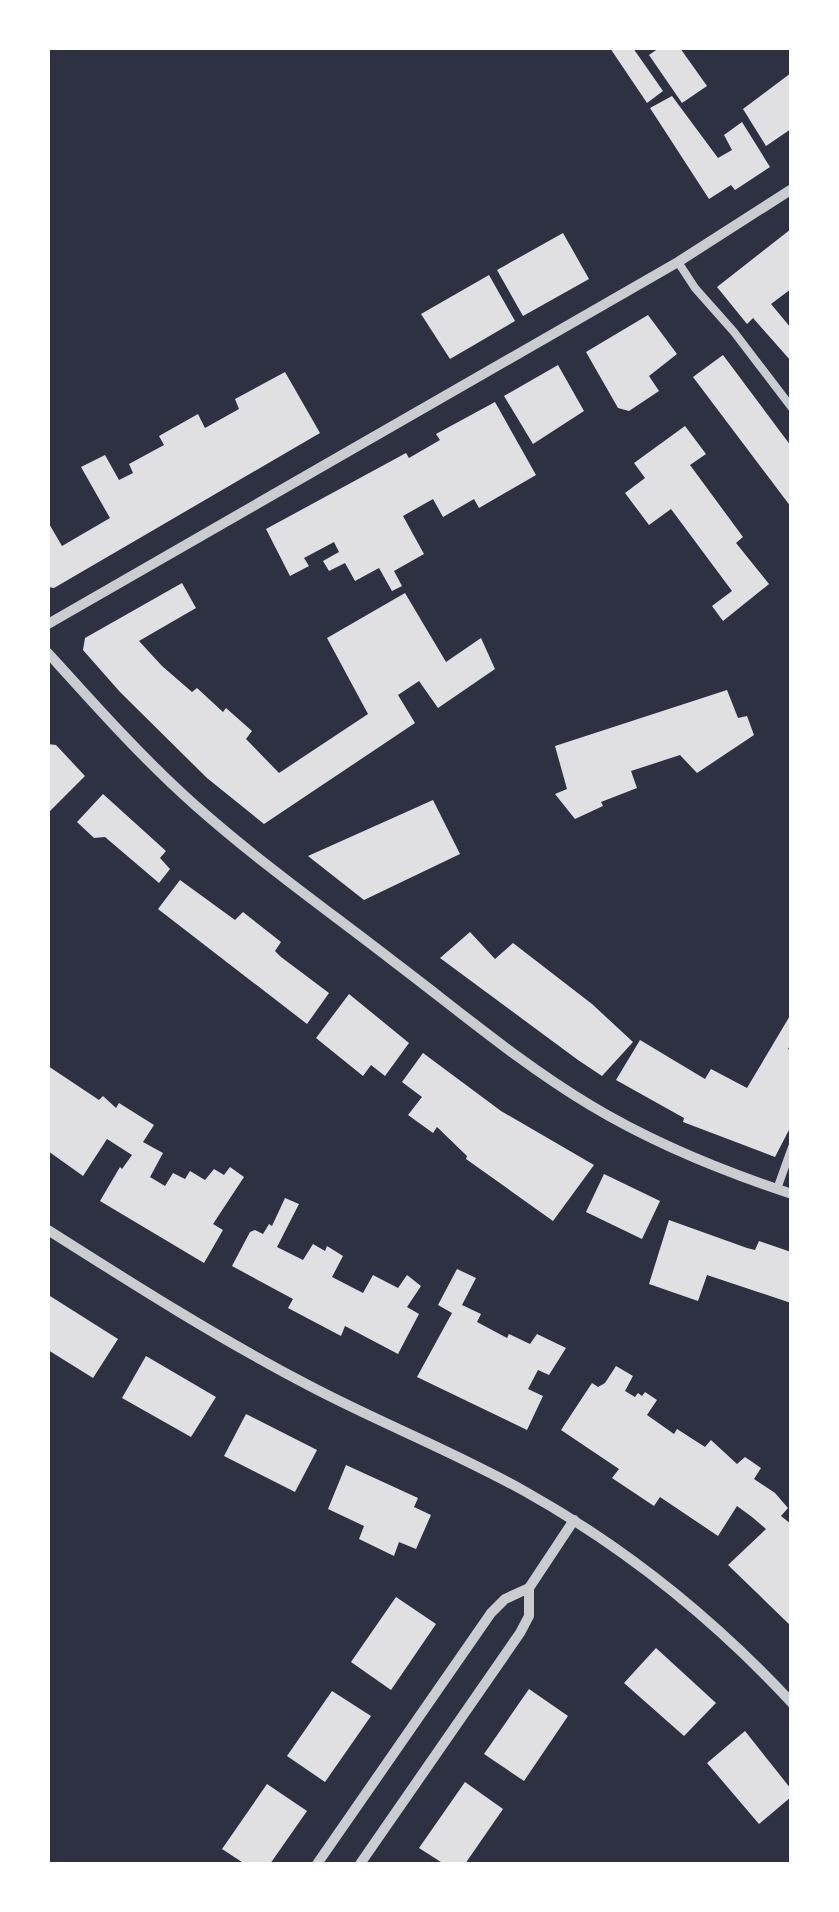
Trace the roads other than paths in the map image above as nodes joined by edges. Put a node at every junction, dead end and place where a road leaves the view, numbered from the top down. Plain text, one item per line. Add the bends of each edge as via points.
1 (792, 189) edge
2 (678, 262) junction
3 (792, 408) edge
4 (48, 624) edge
5 (48, 653) edge
6 (792, 1147) edge
7 (777, 1189) junction
8 (792, 1194) edge
9 (48, 1230) edge
10 (574, 1520) junction
11 (529, 1588) junction
12 (792, 1703) edge
13 (317, 1864) edge
14 (360, 1864) edge

1 - 2 street
2 - 3 lane
2 - 4 street
5 - 7 street via 197,807 522,1059 638,1131
6 - 7 lane
7 - 8 street
9 - 10 street via 246,1352
10 - 11 street
10 - 12 street via 664,1582
11 - 13 street via 490,1614
11 - 14 street via 529,1616 520,1633

